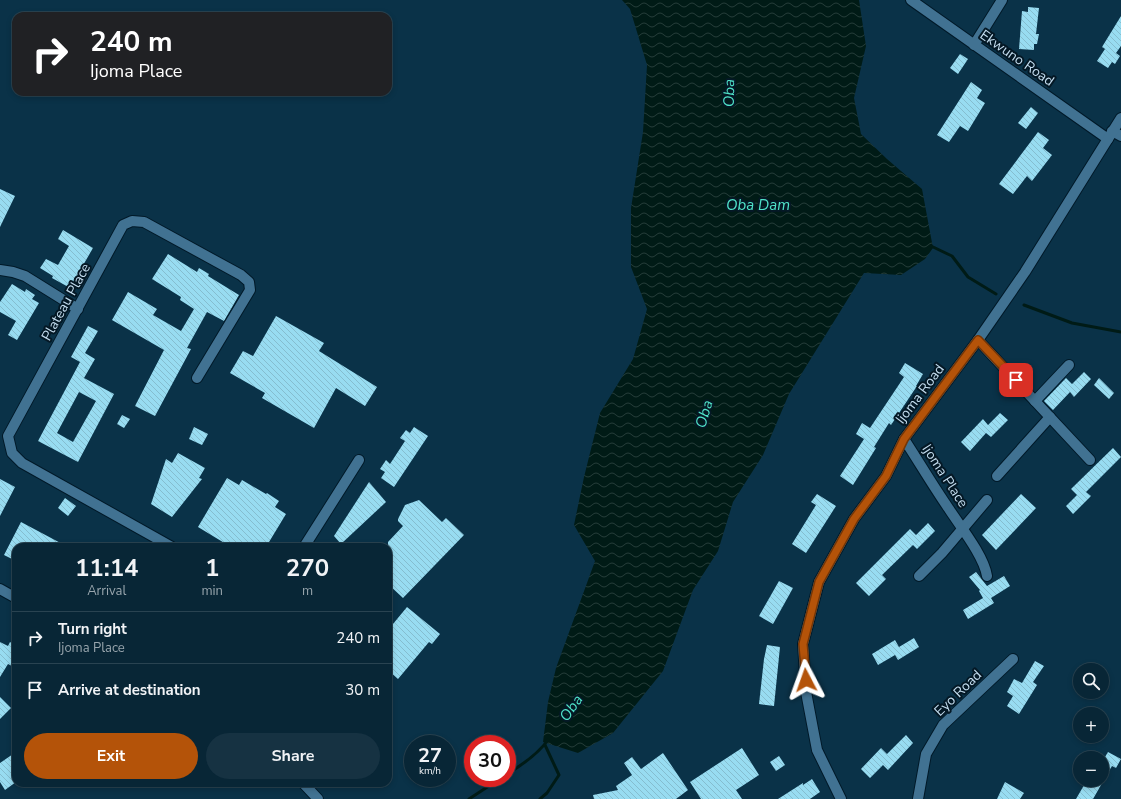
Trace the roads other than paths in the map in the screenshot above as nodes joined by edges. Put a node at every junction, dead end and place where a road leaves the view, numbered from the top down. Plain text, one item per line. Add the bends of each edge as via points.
1 (911, 0) edge
2 (1002, 0) edge
3 (974, 45) junction
4 (1121, 118) edge
5 (1114, 135) edge
6 (0, 270) edge
7 (78, 309) junction
8 (978, 340) junction
9 (1069, 365) dead end
10 (197, 378) dead end
11 (1035, 401) junction
12 (1050, 417) junction
13 (904, 439) junction
14 (359, 460) dead end
15 (1090, 460) dead end
16 (997, 476) dead end
17 (987, 500) dead end
18 (963, 529) junction
19 (165, 543) edge
20 (307, 543) edge
21 (919, 576) dead end
22 (987, 576) dead end
23 (0, 589) edge
24 (12, 596) edge
25 (1013, 659) dead end
26 (307, 787) edge
27 (318, 799) edge
28 (841, 799) edge
29 (918, 799) edge

1 - 3 street, Ekwuno Road
2 - 3 street
3 - 5 street, Ekwuno Road
4 - 5 street, Ijoma Road
5 - 8 street, Ijoma Road via 1026,272
6 - 7 street via 25,276
7 - 10 street, Plateau Place via 123,225 132,221 144,222 241,275 249,282 250,290
7 - 19 street, Plateau Place via 8,436 12,453 22,463
8 - 11 street
8 - 13 street, Ijoma Road
9 - 11 street
11 - 12 street
12 - 15 street
12 - 16 street
13 - 18 street, Ijoma Place
13 - 28 street, Ijoma Road via 886,476 854,519 819,582 803,644 806,692 816,750
14 - 20 street
17 - 18 street, Ijoma Place
18 - 21 street, Ijoma Place
18 - 22 street, Ijoma Place via 986,569
23 - 24 street
25 - 29 street, Eyo Road via 943,725 926,754
26 - 27 street

